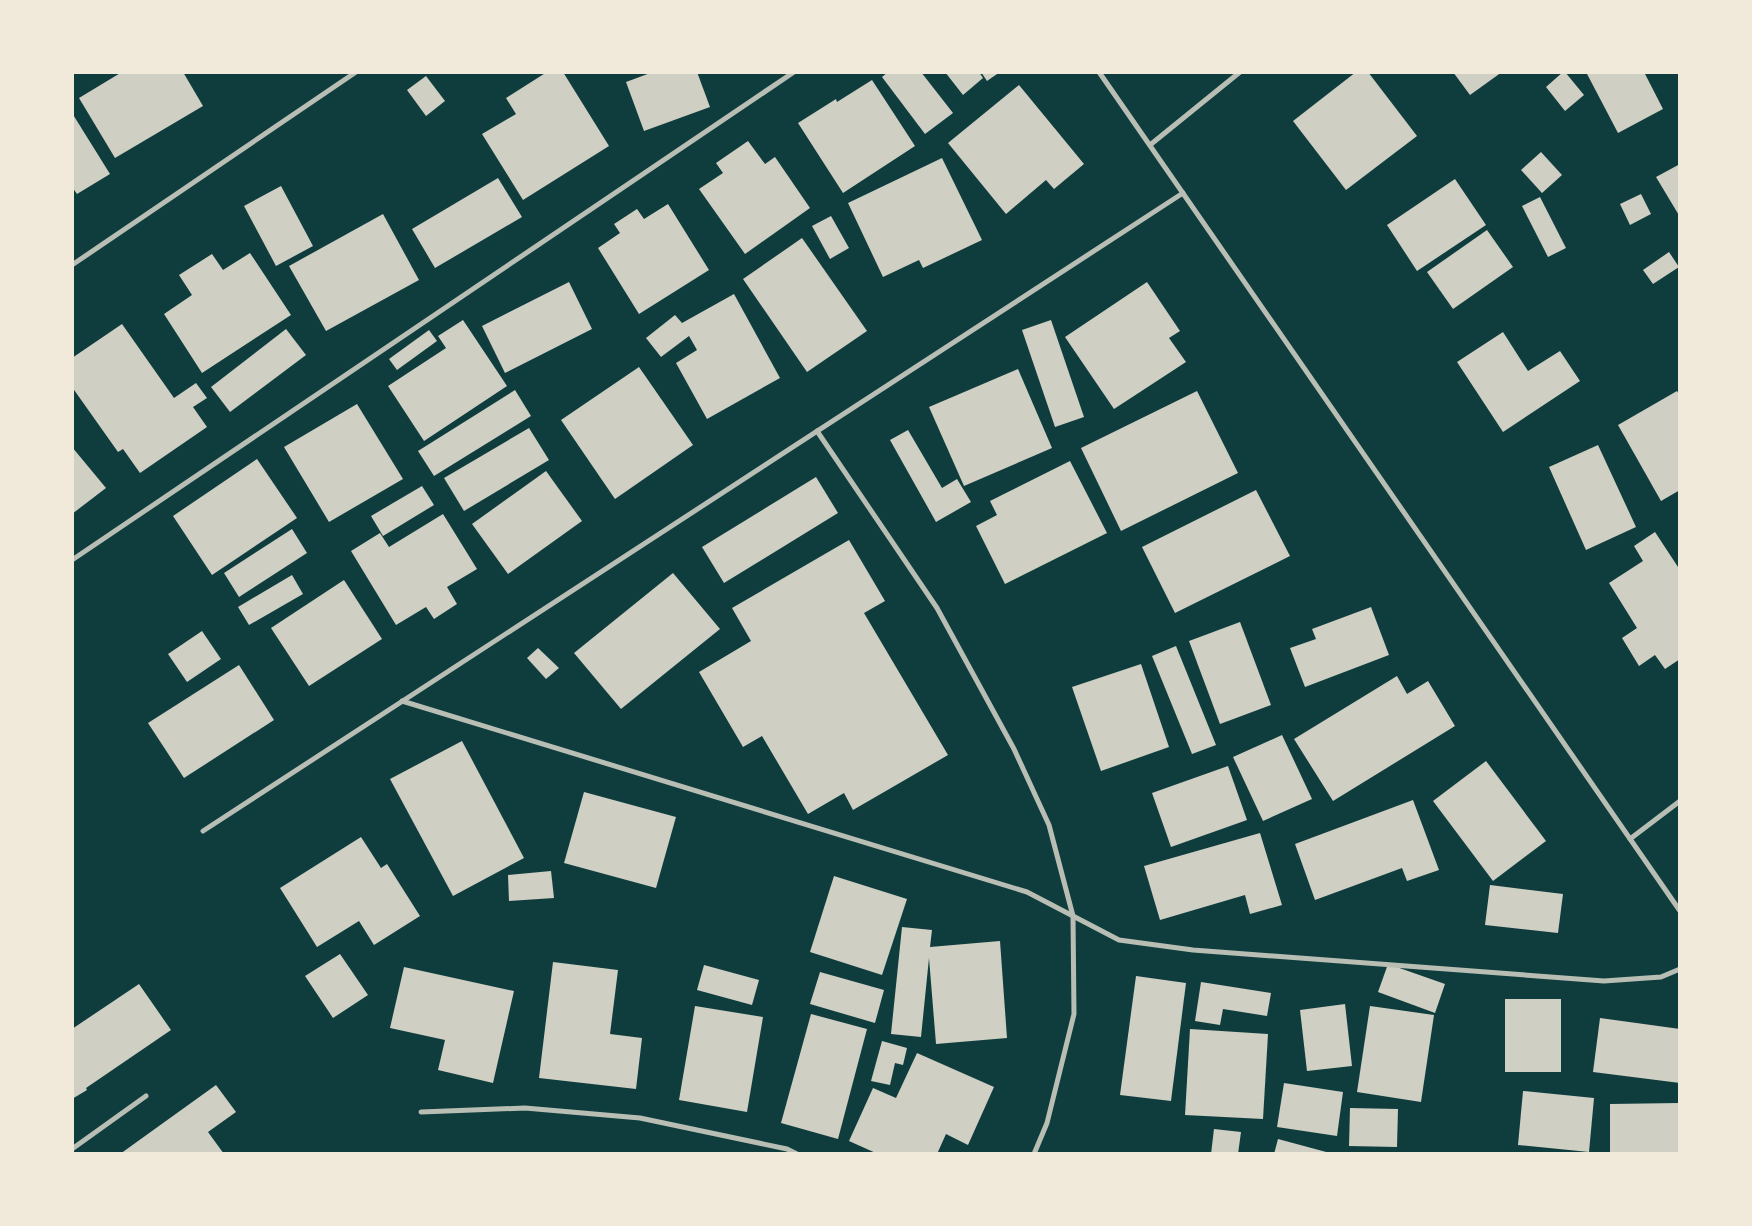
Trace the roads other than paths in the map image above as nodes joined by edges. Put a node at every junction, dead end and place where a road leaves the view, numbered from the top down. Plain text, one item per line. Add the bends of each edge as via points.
1 (356, 72) edge
2 (794, 72) edge
3 (1099, 72) edge
4 (1240, 72) edge
5 (1150, 145) junction
6 (1183, 193) junction
7 (72, 264) edge
8 (817, 431) junction
9 (72, 560) edge
10 (402, 701) junction
11 (1680, 801) edge
12 (203, 831) dead end
13 (1630, 839) junction
14 (1680, 911) edge
15 (1073, 916) junction
16 (1680, 969) edge
17 (146, 1096) dead end
18 (421, 1112) dead end
19 (72, 1149) edge
20 (797, 1154) edge
21 (1034, 1154) edge

1 - 7 street
2 - 9 street
3 - 5 street
4 - 5 street
5 - 6 street
6 - 8 street
6 - 13 street
8 - 10 street
8 - 15 street via 937,608 1014,749 1049,826
10 - 12 street
10 - 15 street via 1027,892
11 - 13 street
13 - 14 street
15 - 16 street via 1119,940 1193,950 1604,981 1661,978
15 - 21 street via 1074,1014 1047,1123
17 - 19 street
18 - 20 street via 525,1108 640,1118 787,1149

